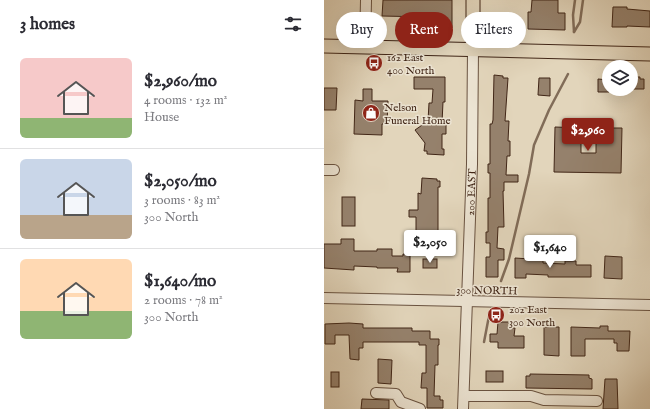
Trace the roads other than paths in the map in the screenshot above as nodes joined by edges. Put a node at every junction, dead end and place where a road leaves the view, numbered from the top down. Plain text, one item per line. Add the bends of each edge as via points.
1 (366, 0) edge
2 (473, 0) edge
3 (366, 12) edge
4 (324, 46) edge
5 (336, 46) edge
6 (387, 47) edge
7 (473, 49) junction
8 (650, 54) edge
9 (324, 298) edge
10 (467, 302) junction
11 (650, 305) edge
12 (376, 394) dead end
13 (464, 396) junction
14 (597, 401) dead end
15 (420, 409) edge
16 (463, 409) edge

1 - 3 street
2 - 7 main road, 200 EAST
4 - 5 main road
6 - 7 main road
7 - 8 main road
7 - 10 street, 200 EAST
9 - 10 street, 300 NORTH
10 - 11 street, 300 NORTH
10 - 13 street, 200 EAST
12 - 15 street via 396,394 401,402
13 - 14 street via 532,396 544,400
13 - 16 street, 200 EAST

